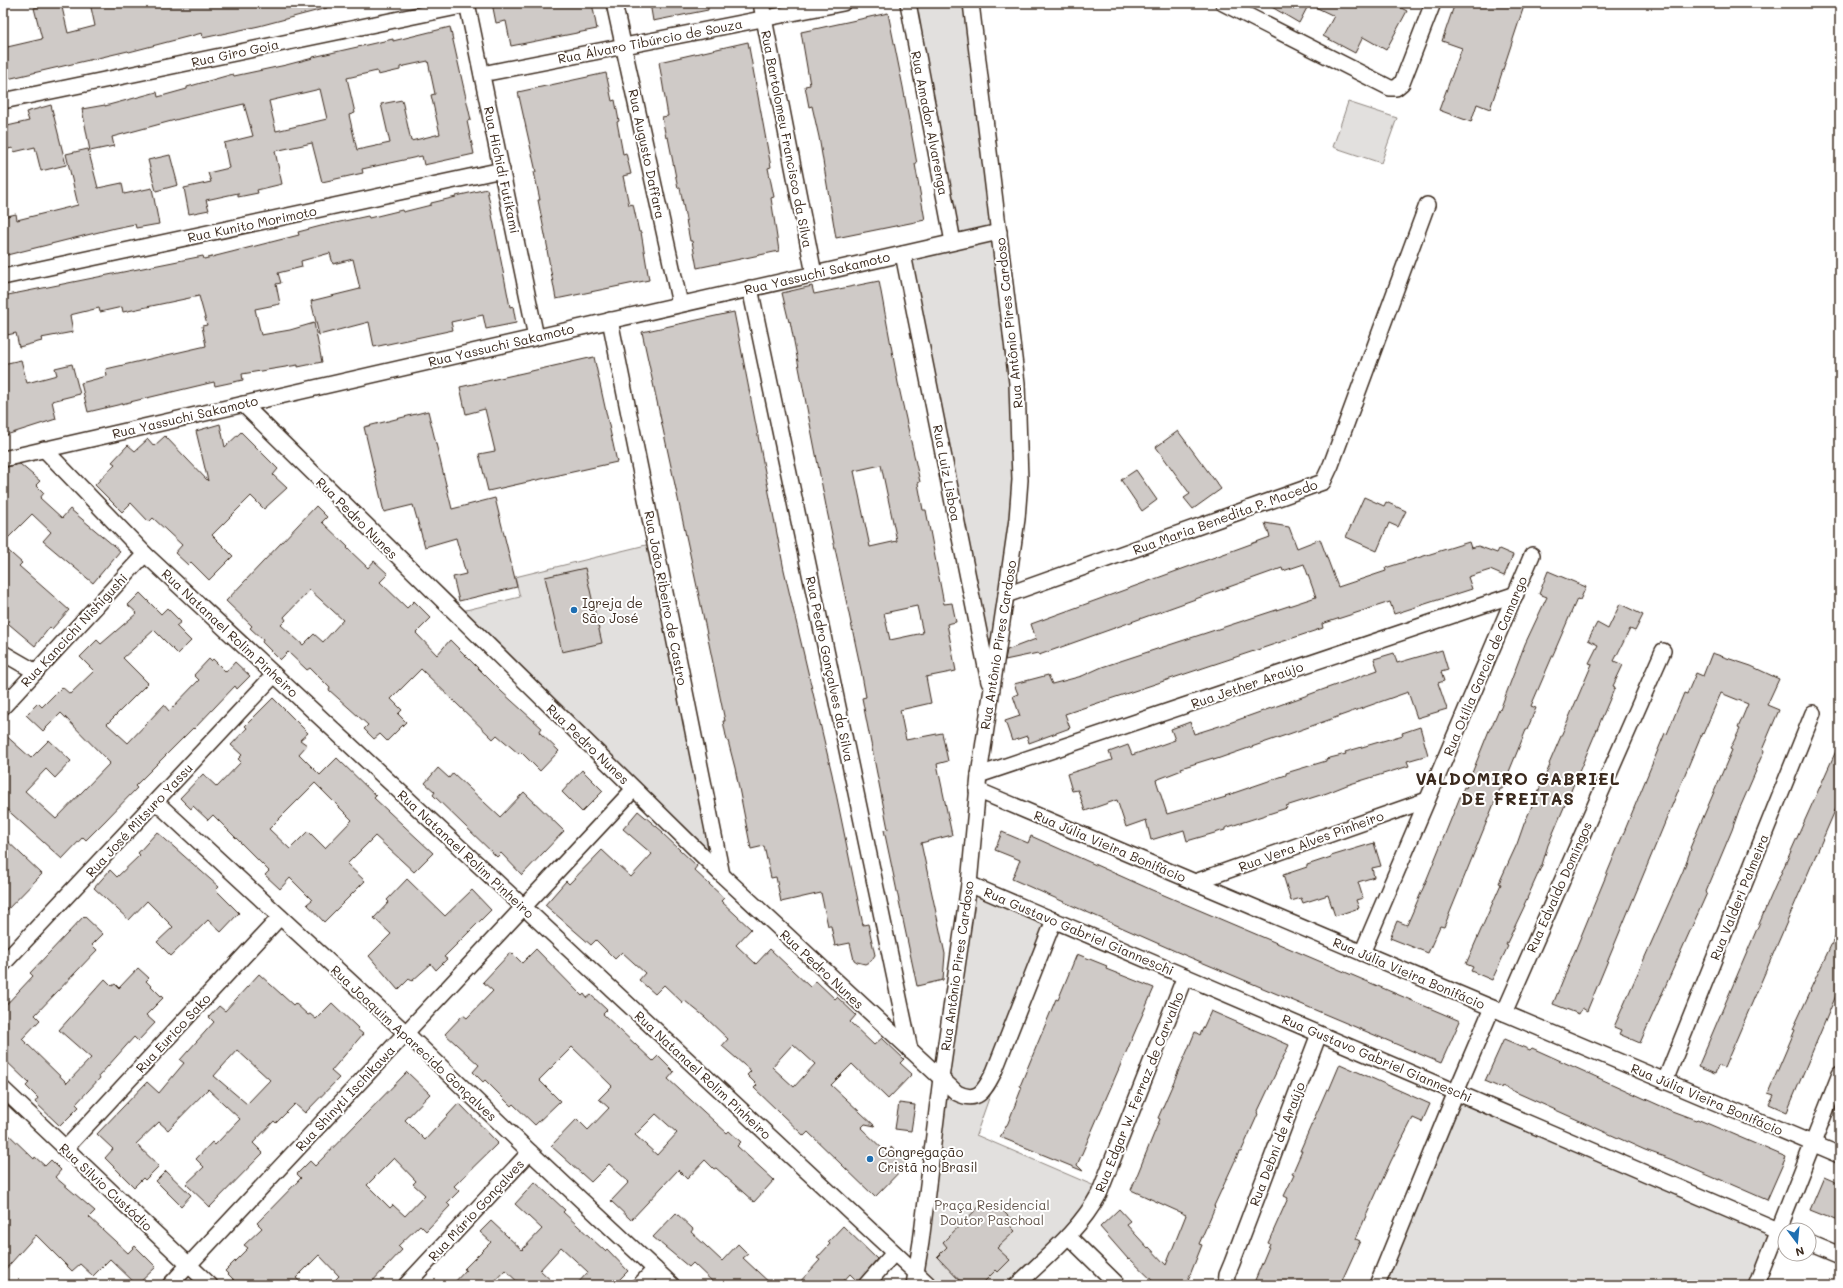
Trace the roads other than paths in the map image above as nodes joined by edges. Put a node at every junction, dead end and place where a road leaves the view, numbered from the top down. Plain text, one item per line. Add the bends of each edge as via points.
1 (614, 3) edge
2 (843, 3) edge
3 (908, 3) edge
4 (971, 3) edge
5 (1223, 3) edge
6 (1433, 3) edge
7 (467, 4) edge
8 (762, 10) edge
9 (624, 46) junction
10 (482, 74) junction
11 (3, 101) edge
12 (502, 170) junction
13 (1427, 205) dead end
14 (999, 232) junction
15 (953, 242) junction
16 (904, 254) junction
17 (814, 274) junction
18 (3, 277) edge
19 (750, 288) junction
20 (680, 304) junction
21 (610, 320) junction
22 (536, 337) junction
23 (242, 404) junction
24 (44, 449) junction
25 (3, 459) edge
26 (145, 554) junction
27 (1532, 555) dead end
28 (1516, 594) junction
29 (1006, 595) junction
30 (1663, 651) dead end
31 (3, 652) edge
32 (36, 672) junction
33 (274, 675) junction
34 (991, 692) junction
35 (3, 707) edge
36 (1813, 713) dead end
37 (978, 783) junction
38 (634, 789) junction
39 (1427, 800) junction
40 (156, 802) junction
41 (722, 875) junction
42 (1195, 882) junction
43 (969, 884) junction
44 (524, 907) junction
45 (280, 918) junction
46 (1054, 920) junction
47 (1362, 953) junction
48 (3, 964) edge
49 (1185, 976) junction
50 (1498, 1010) junction
51 (406, 1033) junction
52 (1319, 1034) junction
53 (910, 1050) junction
54 (1840, 1074) edge
55 (941, 1078) junction
56 (1665, 1081) junction
57 (3, 1089) edge
58 (1456, 1092) junction
59 (1812, 1143) junction
60 (65, 1149) junction
61 (530, 1152) junction
62 (1840, 1155) edge
63 (1785, 1222) edge
64 (1777, 1230) edge
65 (1068, 1236) junction
66 (1777, 1243) edge
67 (1817, 1246) edge
68 (894, 1253) junction
69 (1840, 1256) edge
70 (189, 1265) junction
71 (655, 1270) junction
72 (915, 1279) edge
73 (170, 1285) edge
74 (210, 1285) edge
75 (406, 1285) edge
76 (640, 1285) edge
77 (672, 1285) edge
78 (866, 1285) edge
79 (928, 1285) edge
80 (1017, 1285) edge
81 (1118, 1285) edge
82 (1226, 1285) edge
83 (1377, 1285) edge
84 (1757, 1285) edge

1 - 9 street, Rua Augusto Daffara
2 - 8 street, Rua Álvaro Tibúrcio de Souza
3 - 15 street, Rua Amador Alvarenga
4 - 14 street, Rua Antônio Pires Cardoso
5 - 6 street via 1390,88 1396,88 1402,83
7 - 10 street, Rua Hichidi Futikami
7 - 11 street, Rua Giro Goia
8 - 9 street, Rua Álvaro Tibúrcio de Souza
8 - 17 street, Rua Bartolomeu Francisco da Silva
9 - 10 street, Rua Álvaro Tibúrcio de Souza
9 - 20 street, Rua Augusto Daffara
10 - 12 street, Rua Hichidi Futikami
12 - 18 street, Rua Kunito Morimoto
12 - 22 street, Rua Hichidi Futikami
13 - 29 street, Rua Maria Benedita P. Macedo via 1323,482
14 - 15 street, Rua Yassuchi Sakamoto
14 - 29 street, Rua Antônio Pires Cardoso via 1020,429 1018,512
15 - 16 street, Rua Yassuchi Sakamoto
16 - 17 street, Rua Yassuchi Sakamoto
16 - 34 street, Rua Luiz Lisboa
17 - 19 street, Rua Yassuchi Sakamoto
19 - 20 street, Rua Yassuchi Sakamoto
19 - 53 street, Rua Pedro Gonçalves da Silva
20 - 21 street, Rua Yassuchi Sakamoto
21 - 22 street, Rua Yassuchi Sakamoto
21 - 41 street, Rua João Ribeiro de Castro
22 - 23 street, Rua Yassuchi Sakamoto
23 - 24 street, Rua Yassuchi Sakamoto
23 - 38 street, Rua Pedro Nunes
24 - 25 street, Rua Yassuchi Sakamoto
24 - 26 street, Rua Natanael Rolim Pinheiro
26 - 32 street, Rua Kancichi Nishigushi
26 - 33 street, Rua Natanael Rolim Pinheiro
27 - 28 street, Rua Otília Garcia de Camargo
28 - 37 street, Rua Jether Araújo
28 - 39 street, Rua Otília Garcia de Camargo
29 - 34 street, Rua Antônio Pires Cardoso
30 - 50 street, Rua Edvaldo Domingos
31 - 32 street
32 - 35 street, Rua Kancichi Nishigushi
33 - 40 street, Rua José Mitsuro Yassu
33 - 44 street, Rua Natanael Rolim Pinheiro
34 - 37 street, Rua Antônio Pires Cardoso
36 - 56 street, Rua Valderi Palmeira
37 - 42 street, Rua Júlia Vieira Bonifácio
37 - 43 street, Rua Antônio Pires Cardoso
38 - 41 street, Rua Pedro Nunes
38 - 44 street, Rua Shinyti Ischikawa
39 - 42 street, Rua Vera Alves Pinheiro
39 - 47 street, Rua Otília Garcia de Camargo
40 - 45 street, Rua Joaquim Aparecido Gonçalves
40 - 48 street, Rua José Mitsuro Yassu
41 - 53 street, Rua Pedro Nunes
42 - 47 street, Rua Júlia Vieira Bonifácio
43 - 46 street, Rua Gustavo Gabriel Gianneschi
43 - 55 street, Rua Antônio Pires Cardoso
44 - 51 street, Rua Shinyti Ischikawa
44 - 68 street, Rua Natanael Rolim Pinheiro
45 - 51 street, Rua Joaquim Aparecido Gonçalves
45 - 60 street, Rua Eurico Sako
46 - 49 street, Rua Gustavo Gabriel Gianneschi
46 - 55 street, Rua Pedro Nunes via 985,1090 975,1096 964,1096
47 - 50 street, Rua Júlia Vieira Bonifácio
49 - 52 street, Rua Gustavo Gabriel Gianneschi
49 - 65 street, Rua Edgar W. Ferraz de Carvalho via 1099,1194 1092,1207
50 - 56 street, Rua Júlia Vieira Bonifácio
50 - 58 street, Rua Edvaldo Domingos
51 - 61 street, Rua Joaquim Aparecido Gonçalves
51 - 70 street, Rua Shinyti Ischikawa
52 - 58 street, Rua Gustavo Gabriel Gianneschi
52 - 82 street, Rua Debni de Araújo via 1235,1254
53 - 55 street, Rua Pedro Nunes
54 - 59 street
55 - 72 street, Rua Antônio Pires Cardoso
56 - 59 street, Rua Júlia Vieira Bonifácio
57 - 60 street, Rua Silvio Custódio
58 - 64 street, Rua Gustavo Gabriel Gianneschi
58 - 83 street, Rua Edvaldo Domingos
59 - 62 street, Rua Júlia Vieira Bonifácio
59 - 63 street
60 - 70 street, Rua Silvio Custódio
61 - 71 street, Rua Joaquim Aparecido Gonçalves
61 - 75 street, Rua Mário Gonçalves
65 - 80 street, Rua Edgar W. Ferraz de Carvalho
65 - 81 street
66 - 84 street
67 - 69 street
68 - 72 street, Rua Natanael Rolim Pinheiro
68 - 78 street
70 - 73 street, Rua Shinyti Ischikawa
70 - 74 street, Rua Silvio Custódio
71 - 76 street
71 - 77 street, Rua Joaquim Aparecido Gonçalves
72 - 79 street, Rua Natanael Rolim Pinheiro

